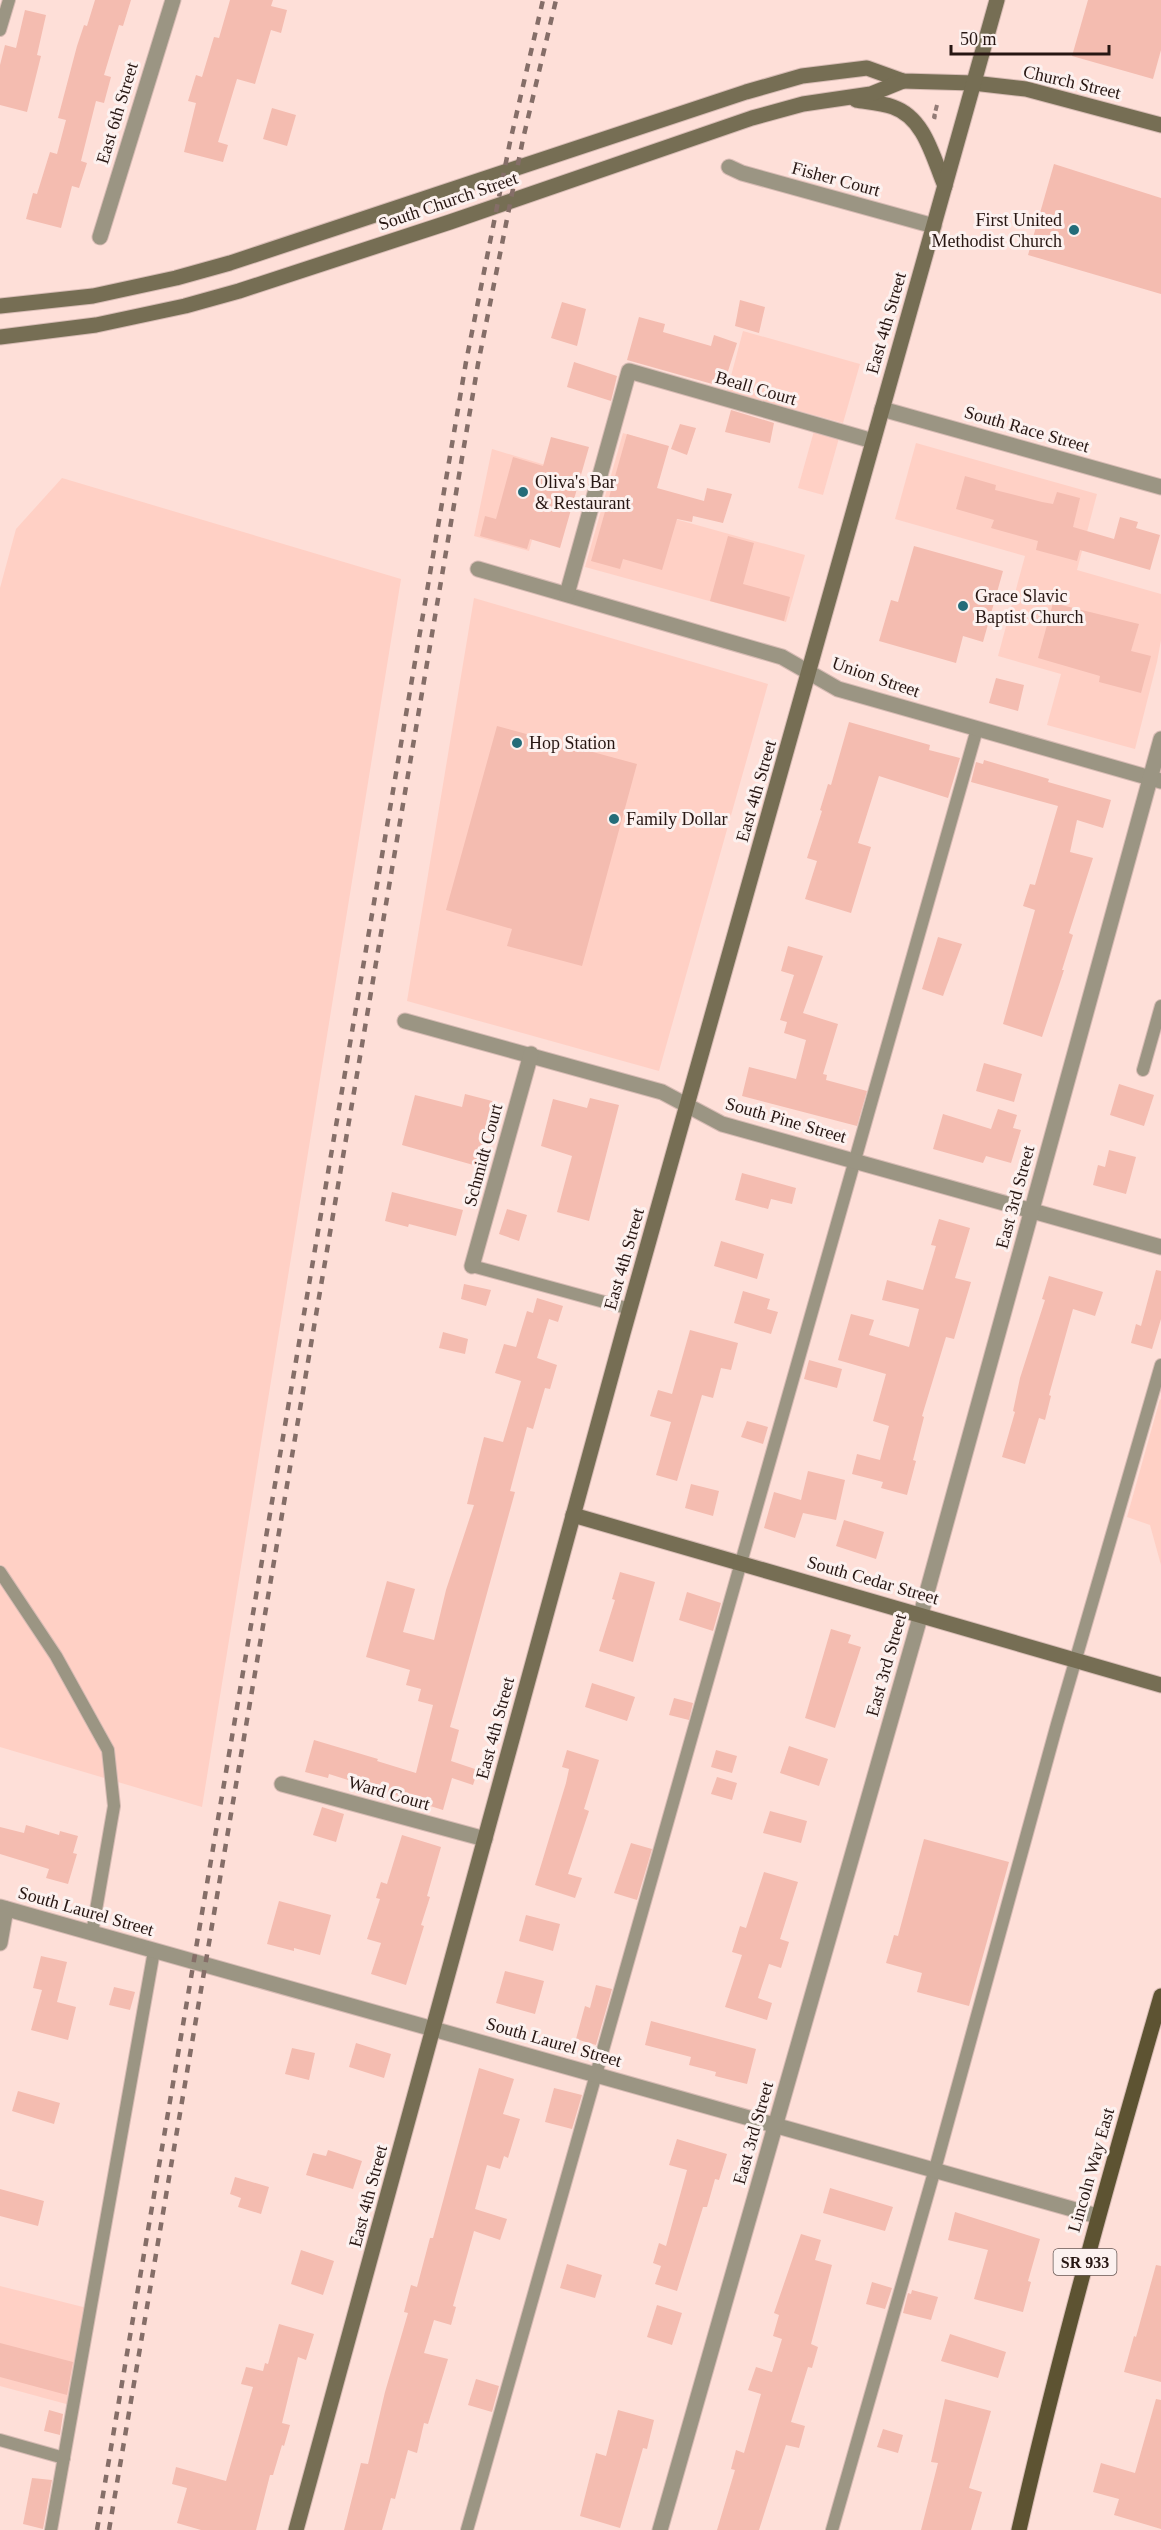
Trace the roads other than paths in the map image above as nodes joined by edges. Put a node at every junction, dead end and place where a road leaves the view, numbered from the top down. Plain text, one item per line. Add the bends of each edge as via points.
1 (9, 0) edge
2 (173, 0) edge
3 (997, 0) edge
4 (0, 30) edge
5 (903, 81) junction
6 (973, 83) junction
7 (844, 97) junction
8 (1161, 125) edge
9 (729, 167) dead end
10 (945, 186) junction
11 (934, 226) junction
12 (100, 237) dead end
13 (0, 306) edge
14 (0, 337) edge
15 (882, 410) junction
16 (873, 441) junction
17 (1161, 487) edge
18 (478, 569) dead end
19 (567, 594) junction
20 (809, 673) junction
21 (977, 729) junction
22 (1161, 740) edge
23 (1156, 779) edge
24 (1161, 1006) edge
25 (405, 1021) dead end
26 (531, 1054) junction
27 (1143, 1070) dead end
28 (687, 1106) junction
29 (858, 1161) junction
30 (1031, 1210) junction
31 (1161, 1247) edge
32 (472, 1266) joint
33 (630, 1310) junction
34 (1161, 1365) edge
35 (573, 1515) junction
36 (741, 1563) junction
37 (0, 1572) edge
38 (921, 1614) junction
39 (1076, 1660) junction
40 (1161, 1685) edge
41 (282, 1784) dead end
42 (485, 1839) junction
43 (3, 1908) edge
44 (92, 1933) junction
45 (0, 1943) edge
46 (154, 1951) junction
47 (1161, 1996) edge
48 (434, 2029) junction
49 (597, 2074) junction
50 (776, 2124) junction
51 (935, 2169) junction
52 (1097, 2216) junction
53 (0, 2440) edge
54 (64, 2458) junction
55 (51, 2530) edge
56 (296, 2530) edge
57 (467, 2530) edge
58 (660, 2530) edge
59 (832, 2530) edge
60 (1019, 2530) edge

1 - 4 lane
2 - 12 street, East 6th Street
3 - 6 street, East 4th Street
5 - 6 street, South Church Street
5 - 7 street, South Church Street via 871,94
5 - 13 street, South Church Street via 867,68 802,76 230,263 93,296
6 - 8 street, Church Street via 1026,89
6 - 10 street, East 4th Street
7 - 10 street via 893,107 911,117 920,128
7 - 14 street, South Church Street via 752,118 439,226 207,300 96,325
9 - 11 street, Fisher Court
10 - 11 street, East 4th Street
11 - 15 street, East 4th Street
15 - 16 street, East 4th Street
15 - 17 street, South Race Street
16 - 19 street, Beall Court via 630,371
16 - 20 street, East 4th Street
18 - 19 street, Union Street
19 - 20 street, Union Street via 782,657
20 - 21 street, Union Street via 838,689
20 - 28 street, East 4th Street
21 - 23 street, Union Street
21 - 29 lane
22 - 23 street, East 3rd Street
23 - 30 street, East 3rd Street
24 - 27 lane
25 - 26 street, South Pine Street
26 - 28 street, South Pine Street via 662,1092
26 - 32 street, Schmidt Court
28 - 29 street, South Pine Street via 722,1124
28 - 33 street, East 4th Street
29 - 30 street, South Pine Street
29 - 36 lane
30 - 31 street, South Pine Street
30 - 38 street, East 3rd Street
32 - 33 lane
33 - 35 street, East 4th Street
34 - 39 lane
35 - 36 street, South Cedar Street
35 - 42 street, East 4th Street
36 - 38 street, South Cedar Street
36 - 49 lane
37 - 44 lane via 56,1656 108,1750 114,1806
38 - 39 street, South Cedar Street
38 - 50 street, East 3rd Street
39 - 40 street, South Cedar Street
39 - 51 lane
41 - 42 street, Ward Court
42 - 48 street, East 4th Street
43 - 44 street, South Laurel Street
43 - 45 street
44 - 46 street, South Laurel Street
46 - 48 street, South Laurel Street
46 - 54 lane
47 - 52 main road, Lincoln Way East / SR 933
48 - 49 street, South Laurel Street
48 - 56 street, East 4th Street
49 - 50 street, South Laurel Street
49 - 57 lane
50 - 51 street, South Laurel Street
50 - 58 street, East 3rd Street
51 - 52 street, South Laurel Street
51 - 59 lane
52 - 60 main road, Lincoln Way East / SR 933
53 - 54 lane
54 - 55 lane

